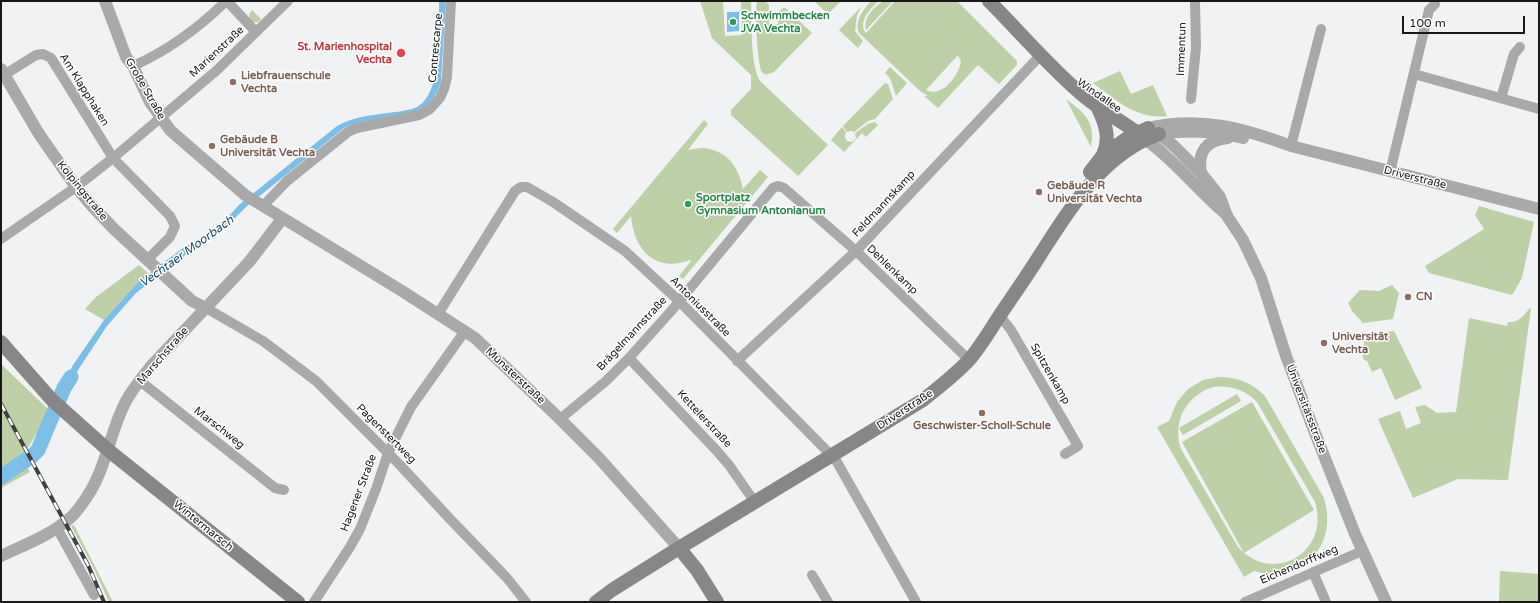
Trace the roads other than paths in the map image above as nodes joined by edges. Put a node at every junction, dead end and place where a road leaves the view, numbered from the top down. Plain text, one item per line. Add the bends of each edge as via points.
1 (105, 1) edge
2 (226, 1) edge
3 (288, 1) edge
4 (451, 1) edge
5 (989, 1) edge
6 (1195, 1) edge
7 (1435, 4) dead end
8 (1322, 29) dead end
9 (256, 32) junction
10 (1520, 47) dead end
11 (1042, 55) junction
12 (133, 66) junction
13 (3, 72) edge
14 (1414, 74) junction
15 (1501, 98) junction
16 (1191, 99) dead end
17 (1097, 106) junction
18 (1539, 109) edge
19 (161, 118) junction
20 (1148, 133) junction
21 (1239, 137) junction
22 (1291, 146) junction
23 (1103, 155) junction
24 (113, 158) junction
25 (1390, 172) junction
26 (1201, 173) junction
27 (778, 186) joint
28 (76, 187) junction
29 (260, 204) junction
30 (1072, 207) junction
31 (1539, 209) edge
32 (1228, 216) junction
33 (282, 219) junction
34 (1, 239) edge
35 (856, 251) junction
36 (150, 262) junction
37 (678, 301) junction
38 (206, 308) junction
39 (438, 314) junction
40 (999, 317) junction
41 (465, 331) junction
42 (1, 342) edge
43 (629, 358) junction
44 (969, 360) junction
45 (737, 361) junction
46 (140, 381) junction
47 (560, 419) junction
48 (108, 450) junction
49 (388, 453) junction
50 (1065, 454) dead end
51 (832, 456) junction
52 (284, 490) dead end
53 (754, 502) junction
54 (57, 528) junction
55 (678, 548) junction
56 (1362, 551) junction
57 (1, 556) edge
58 (1313, 572) junction
59 (812, 575) dead end
60 (94, 595) dead end
61 (298, 602) edge
62 (314, 602) edge
63 (526, 602) edge
64 (596, 602) edge
65 (717, 602) edge
66 (828, 602) edge
67 (916, 602) edge
68 (1245, 602) edge
69 (1326, 602) edge
70 (1386, 602) edge

1 - 12 street, Große Straße via 126,57
2 - 9 street
2 - 12 street via 178,42
3 - 9 street, Marienstraße
4 - 29 street, Contrescarpe via 447,77 440,98 430,109 419,115 348,132
5 - 11 main road, Windallee
6 - 16 street, Immentun via 1196,47
7 - 14 street via 1429,10
8 - 22 street
9 - 19 street, Marienstraße via 216,72
10 - 15 street via 1514,54
11 - 17 main road, Windallee
11 - 20 main road, Windallee
11 - 35 street, Feldmannskamp
12 - 19 street, Große Straße via 150,102
13 - 24 street, Am Klapphaken via 36,55 43,54 51,58
13 - 28 street, Kolpingstraße via 39,134
14 - 15 street
14 - 25 street
15 - 18 street
17 - 20 main road, Windallee
17 - 23 main road, Windallee via 1106,127 1106,147
19 - 24 street
19 - 29 street, Große Straße via 179,138 245,195
20 - 21 street, Driverstraße via 1190,132
20 - 22 street, Driverstraße via 1178,123 1214,124 1254,132
20 - 23 main road, Driverstraße
20 - 26 street, Universitätsstraße via 1174,146
20 - 30 main road, Driverstraße via 1107,165
20 - 32 street, Universitätsstraße via 1166,156
21 - 22 street, Driverstraße via 1273,145
21 - 26 street via 1219,139 1208,144 1200,157
22 - 25 street, Driverstraße
23 - 30 main road, Driverstraße via 1076,194
24 - 28 street
24 - 36 street, Am Klapphaken via 170,216 175,226 170,237
25 - 31 street, Driverstraße
26 - 32 street, Universitätsstraße via 1220,197
27 - 35 street, Dehlenkamp via 784,188
27 - 37 street, Brägelmannstraße via 772,188
28 - 34 street
28 - 36 street, Kolpingstraße via 114,230
29 - 33 street, Münsterstraße
30 - 40 main road, Driverstraße
32 - 56 street, Universitätsstraße via 1261,278 1286,356
33 - 38 street, Marschstraße via 249,262
33 - 39 street, Münsterstraße
35 - 44 street, Dehlenkamp
35 - 45 street, Feldmannskamp
36 - 38 street, Kolpingstraße via 192,301
37 - 39 street, Antoniusstraße via 625,251 553,202 527,187 521,187 515,191
37 - 43 street, Brägelmannstraße
37 - 45 street, Antoniusstraße
38 - 46 street, Marschstraße
38 - 49 street, Pagenstertweg via 263,341 316,381
39 - 41 street, Münsterstraße
40 - 44 main road, Driverstraße
40 - 50 street, Spitzenkamp via 1012,330 1078,446
41 - 47 street, Münsterstraße
41 - 49 street, Hagener Straße via 411,406
42 - 48 main road, Wintermarsch via 52,400
43 - 47 street, Brägelmannstraße
43 - 53 street, Kettelerstraße via 716,450
44 - 51 main road, Driverstraße via 923,400
45 - 51 street, Antoniusstraße
46 - 48 street, Marschstraße via 126,401
46 - 52 street, Marschweg via 275,488
47 - 55 street, Münsterstraße via 599,458
48 - 54 street, Marschstraße via 88,496 72,517
48 - 61 main road, Wintermarsch
49 - 62 street, Hagener Straße via 360,529
49 - 63 street, Pagenstertweg via 507,578
51 - 53 main road, Driverstraße
51 - 67 street, Antoniusstraße
53 - 55 main road, Driverstraße
54 - 57 street, Marschstraße
54 - 60 street
55 - 64 main road, Driverstraße
55 - 65 main road, Münsterstraße via 697,570
56 - 58 street, Eichendorffweg
56 - 70 street, Universitätsstraße
58 - 68 street, Eichendorffweg
58 - 69 street
59 - 66 street

